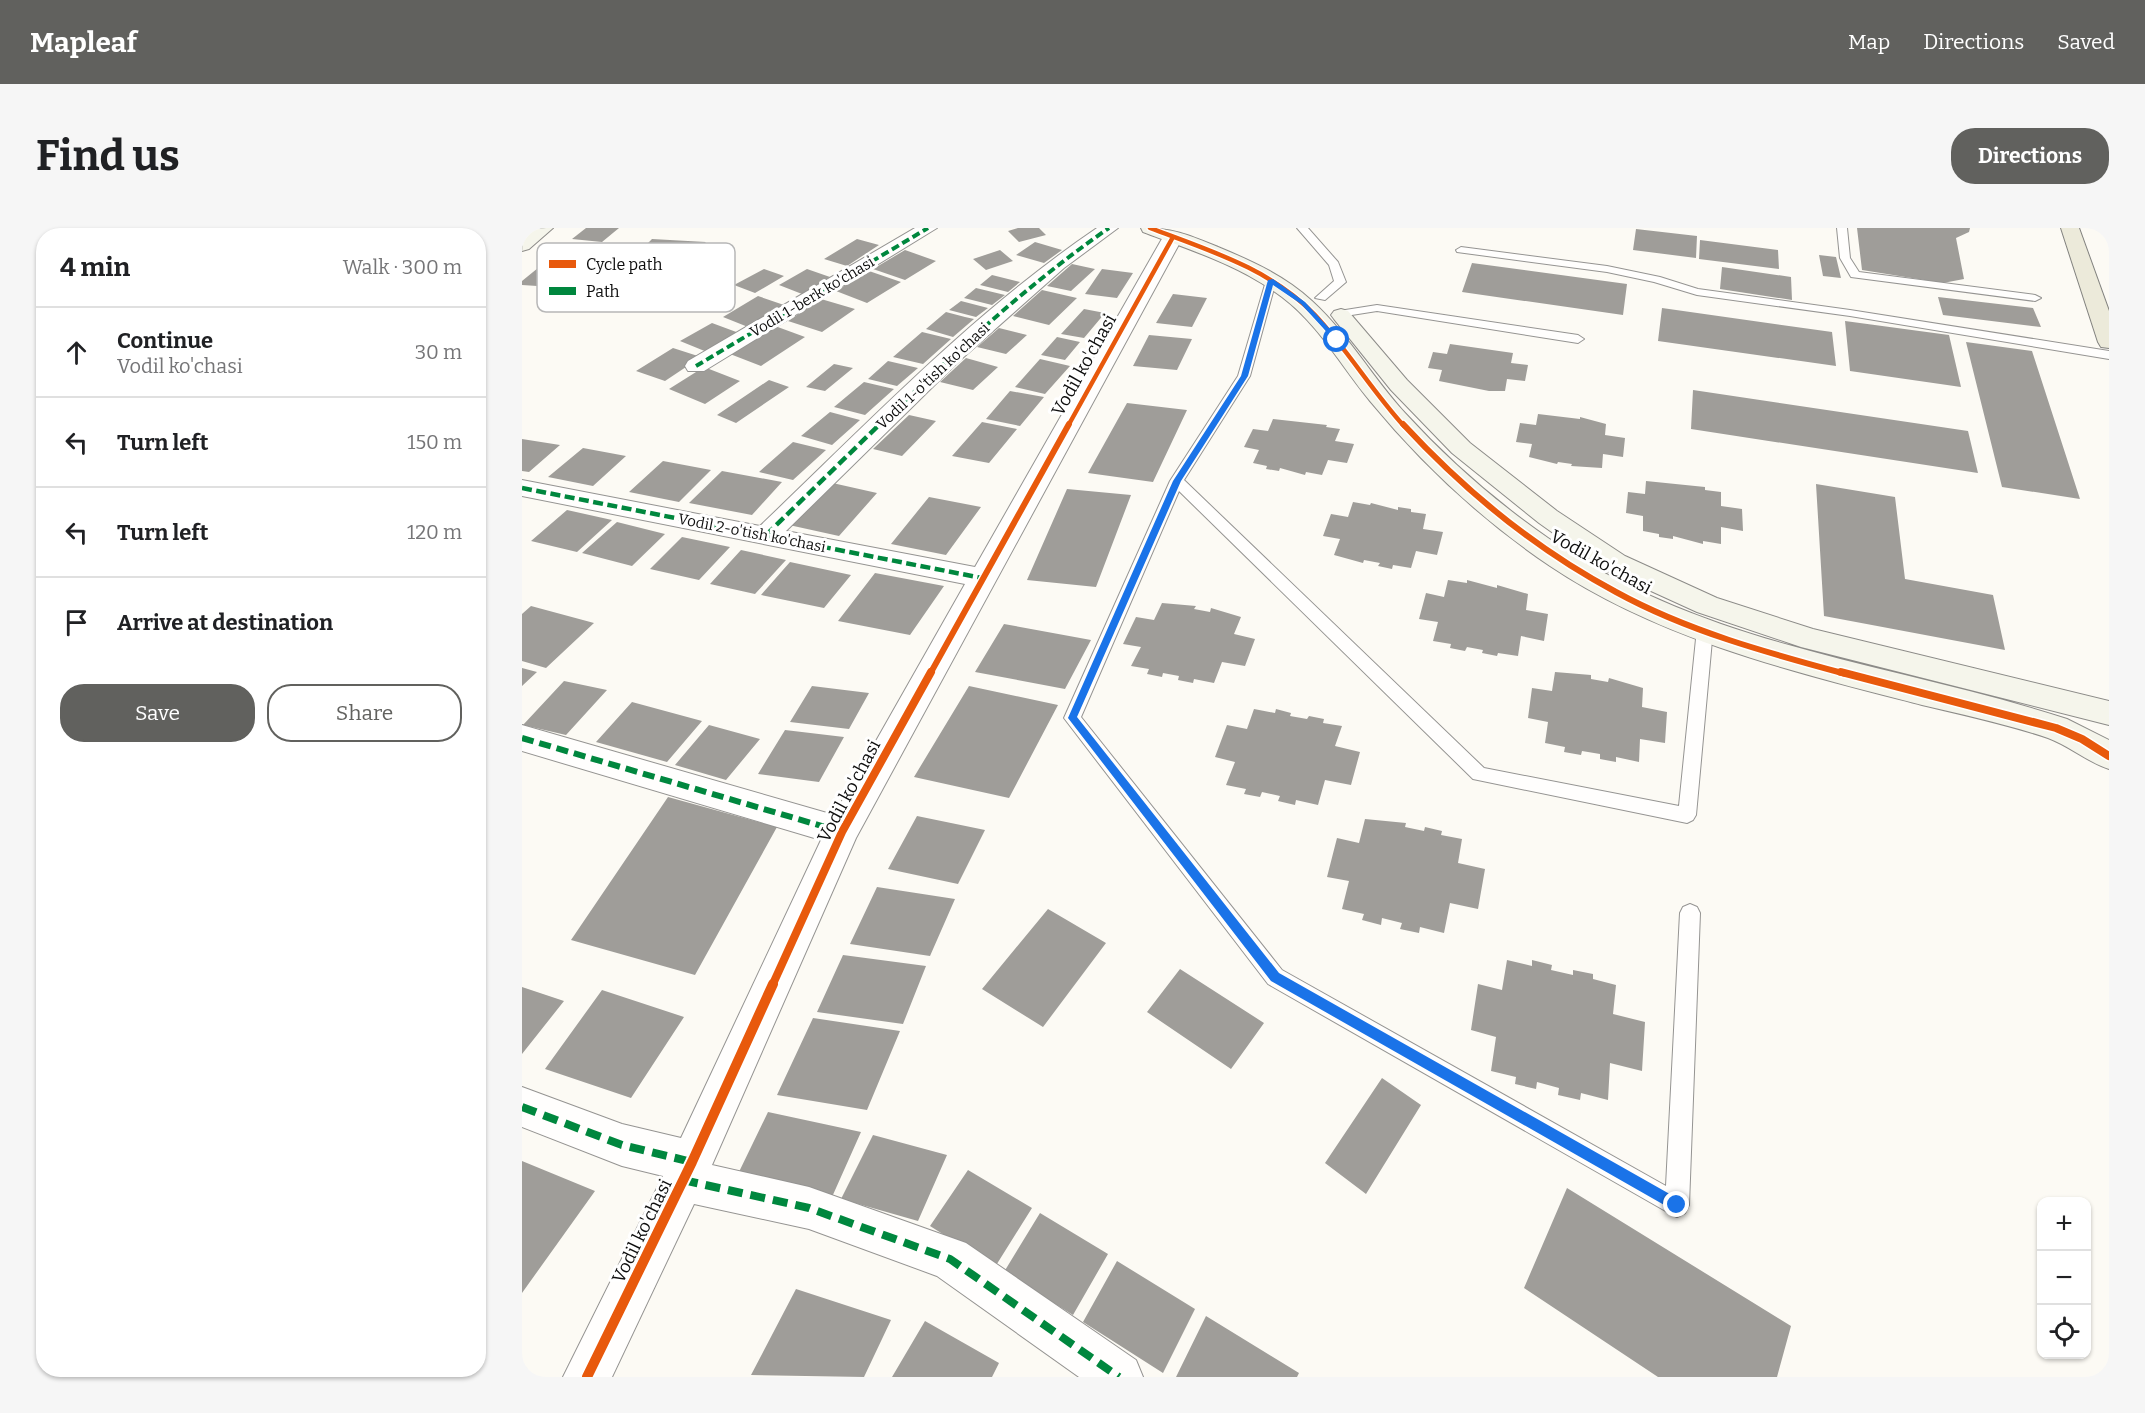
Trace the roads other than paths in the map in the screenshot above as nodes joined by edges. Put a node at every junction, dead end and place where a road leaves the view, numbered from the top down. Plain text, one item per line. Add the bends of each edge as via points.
1 (544, 228) edge
2 (928, 228) edge
3 (1109, 228) edge
4 (1302, 228) edge
5 (1842, 228) edge
6 (2070, 228) edge
7 (1170, 231) edge
8 (522, 245) edge
9 (1461, 250) dead end
10 (1271, 280) junction
11 (2035, 298) dead end
12 (1330, 306) junction
13 (1578, 339) dead end
14 (2109, 342) edge
15 (2109, 355) edge
16 (696, 366) dead end
17 (1177, 481) junction
18 (522, 488) edge
19 (766, 535) junction
20 (982, 578) junction
21 (1705, 629) junction
22 (2109, 713) edge
23 (522, 738) edge
24 (2109, 756) edge
25 (842, 832) junction
26 (1690, 913) dead end
27 (522, 1107) edge
28 (687, 1171) junction
29 (587, 1377) edge
30 (1119, 1377) edge

1 - 8 street
2 - 16 street, Vodil 1-berk ko'chasi
3 - 19 street, Vodil 1-o'tish ko'chasi via 1057,264 949,358
4 - 12 lane via 1334,264 1340,282
5 - 11 lane via 1845,258 1855,275
6 - 14 main road
7 - 10 street, Vodil ko'chasi
7 - 12 street, Vodil ko'chasi via 1250,253 1294,278
7 - 20 street, Vodil ko'chasi
9 - 15 lane via 1607,269 1697,292
10 - 17 lane via 1244,376
10 - 21 street, Vodil ko'chasi via 1317,316 1398,420 1495,512 1563,562 1606,587
12 - 13 lane via 1377,308
12 - 22 street, Vodil ko'chasi via 1399,386 1461,448 1532,506 1616,562 1707,604 1811,639
17 - 21 lane via 1479,774 1687,815
17 - 26 lane via 1072,718 1275,977 1677,1205
18 - 19 street, Vodil 2-o'tish ko'chasi
19 - 20 street, Vodil 2-o'tish ko'chasi
20 - 25 street, Vodil ko'chasi
21 - 24 street, Vodil ko'chasi via 1812,663 2056,728
23 - 25 street
25 - 28 street, Vodil ko'chasi
27 - 28 street
28 - 29 street, Vodil ko'chasi
28 - 30 street via 809,1208 950,1259

